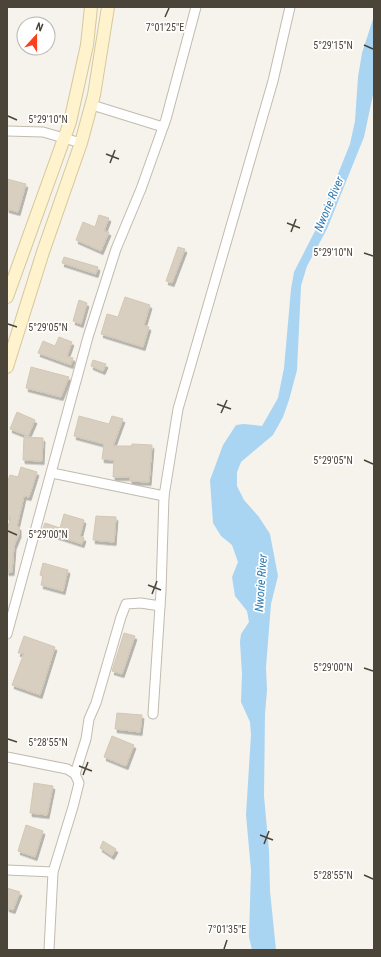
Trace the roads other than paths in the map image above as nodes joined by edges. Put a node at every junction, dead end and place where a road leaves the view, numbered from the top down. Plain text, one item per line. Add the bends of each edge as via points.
1 (91, 7) edge
2 (108, 7) edge
3 (196, 7) edge
4 (290, 7) edge
5 (92, 105) junction
6 (163, 127) junction
7 (7, 131) edge
8 (65, 137) junction
9 (81, 143) junction
10 (7, 297) edge
11 (7, 367) edge
12 (52, 473) junction
13 (164, 496) junction
14 (160, 606) junction
15 (7, 634) edge
16 (153, 714) dead end
17 (7, 757) edge
18 (75, 774) junction
19 (7, 870) edge
20 (53, 872) junction
21 (49, 950) edge

1 - 8 street via 88,44
2 - 5 street
3 - 6 street
4 - 13 street via 273,82 178,409
5 - 6 street
5 - 9 street
6 - 12 street via 116,250 90,330
7 - 8 street via 43,132
8 - 9 street
8 - 10 street
9 - 11 street
12 - 13 street
12 - 15 street
13 - 14 street
14 - 16 street
14 - 18 street via 126,604 89,719 86,739
17 - 18 street
18 - 20 street via 79,783 78,789
19 - 20 street
20 - 21 street

